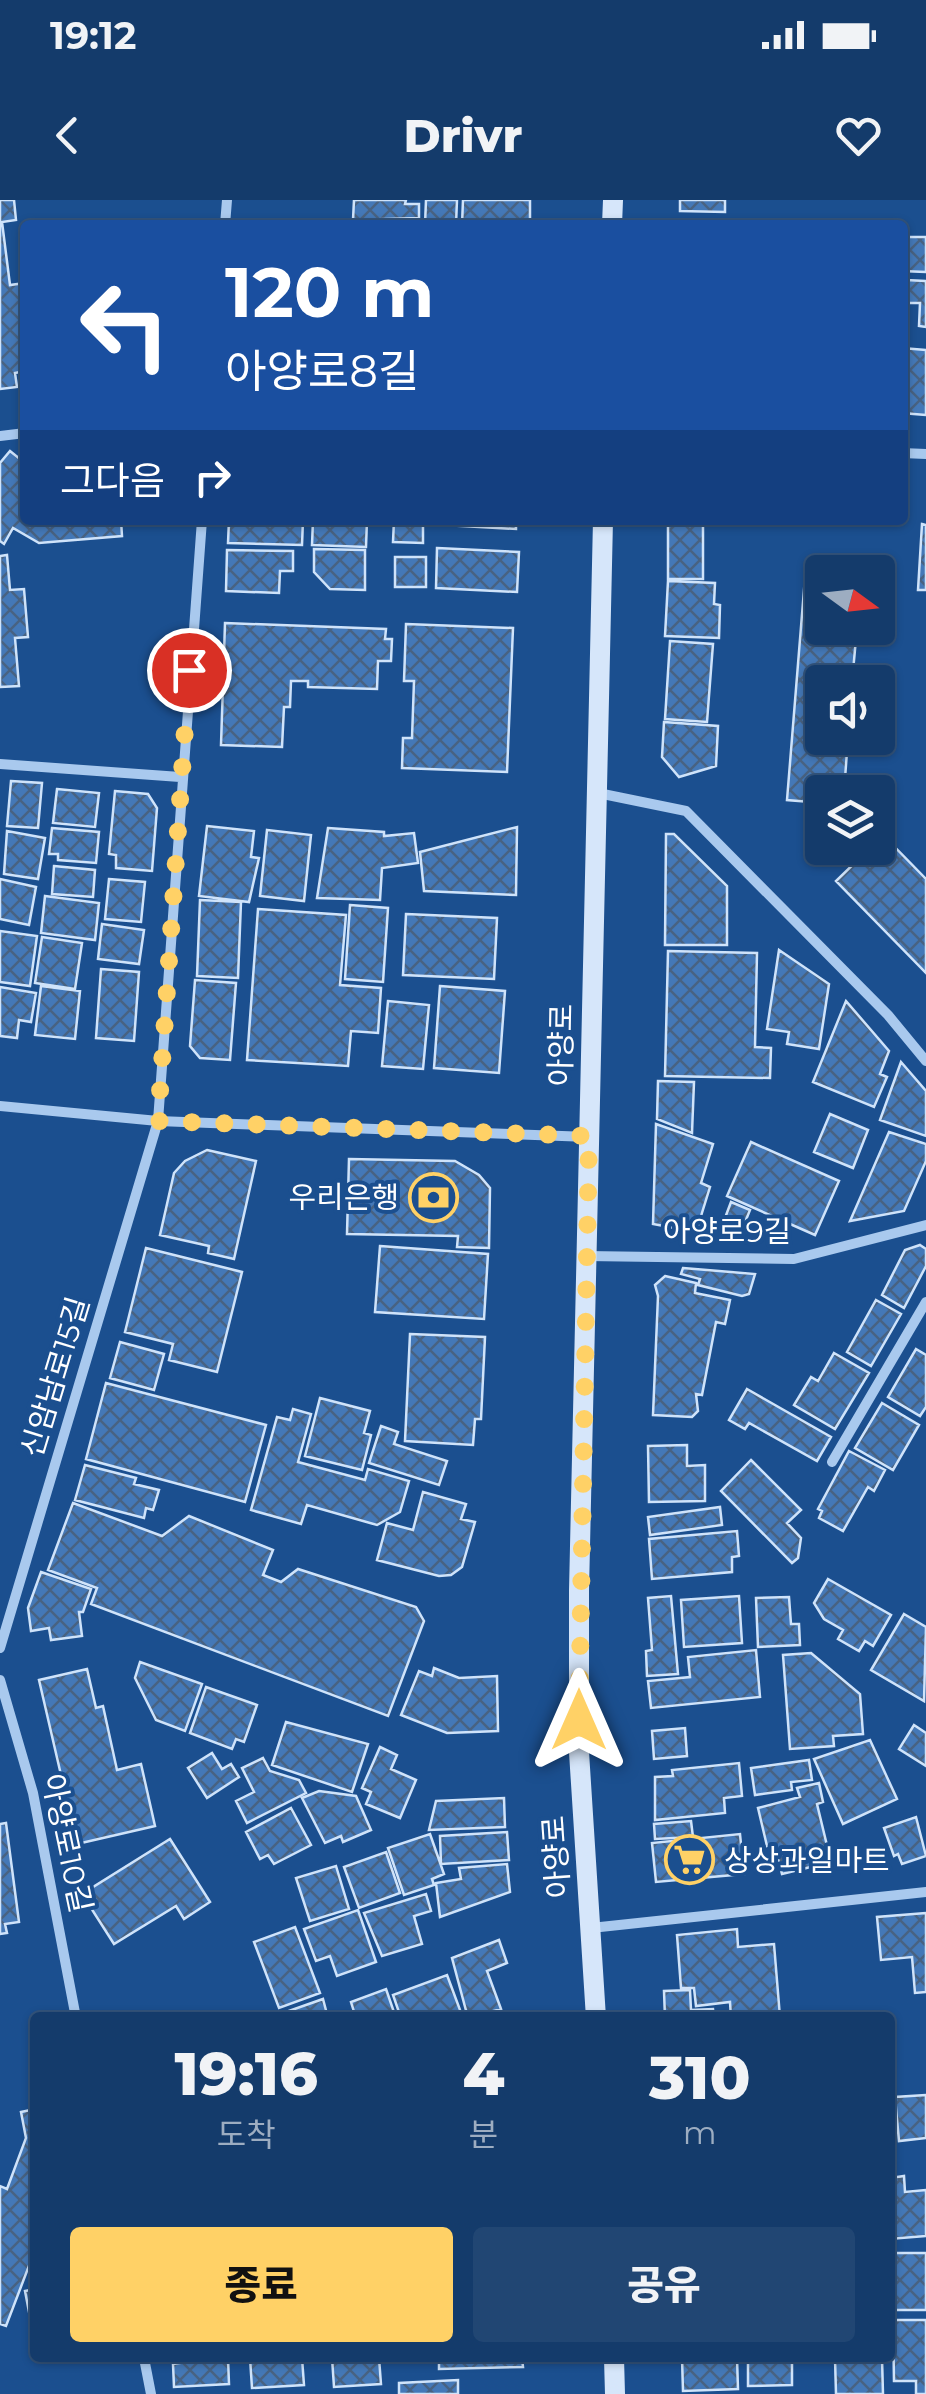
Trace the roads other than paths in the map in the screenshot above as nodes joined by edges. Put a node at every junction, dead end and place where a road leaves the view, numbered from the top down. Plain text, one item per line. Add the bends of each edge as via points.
1 (202, 525) edge
2 (603, 525) edge
3 (0, 764) edge
4 (180, 776) junction
5 (597, 793) junction
6 (926, 1061) edge
7 (0, 1106) edge
8 (158, 1121) junction
9 (589, 1136) junction
10 (926, 1225) edge
11 (584, 1256) junction
12 (926, 1302) edge
13 (832, 1462) dead end
14 (0, 1648) edge
15 (0, 1680) edge
16 (926, 1892) edge
17 (591, 1928) junction
18 (75, 2012) edge
19 (596, 2012) edge
20 (145, 2362) edge
21 (614, 2362) edge
22 (152, 2394) edge
23 (615, 2394) edge

1 - 4 street, 신암남로15길
2 - 5 main road, 아양로
3 - 4 street
4 - 8 street, 신암남로15길
5 - 6 street via 686,810
5 - 9 main road, 아양로
7 - 8 street
8 - 9 street
8 - 14 street, 신암남로15길
9 - 11 main road, 아양로
10 - 11 street, 아양로9길 via 794,1259
11 - 17 main road, 아양로 via 579,1752
12 - 13 street
15 - 18 street, 아양로10길 via 34,1793
16 - 17 street
17 - 19 main road, 아양로
20 - 22 street
21 - 23 main road

